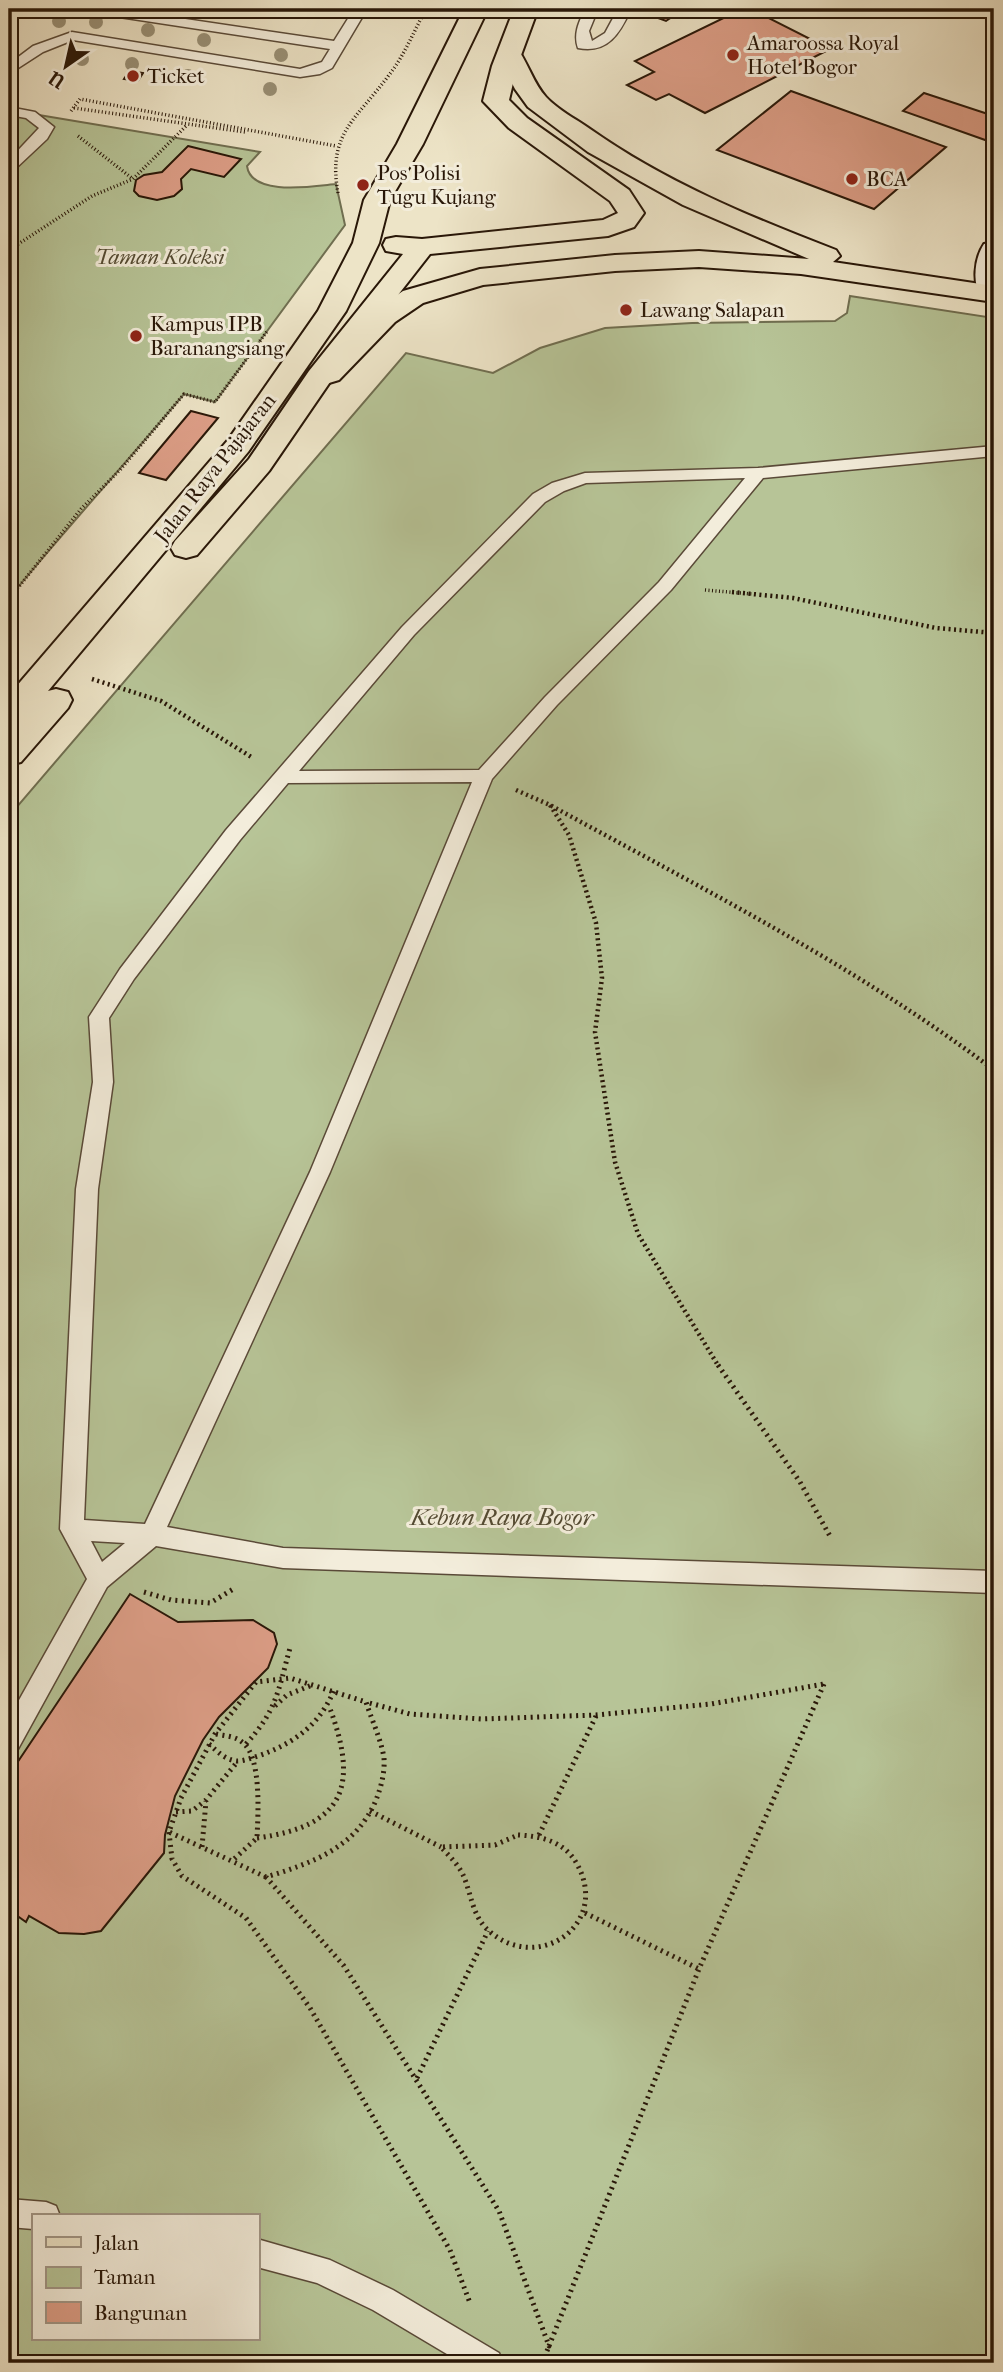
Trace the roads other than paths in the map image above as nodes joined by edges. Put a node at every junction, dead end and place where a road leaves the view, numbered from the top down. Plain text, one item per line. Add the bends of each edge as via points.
1 (342, 9) edge
2 (476, 9) edge
3 (526, 9) edge
4 (591, 9) edge
5 (624, 9) edge
6 (360, 10) edge
7 (85, 20) edge
8 (338, 46) junction
9 (510, 56) junction
10 (9, 70) edge
11 (9, 111) edge
12 (9, 167) edge
13 (366, 243) junction
14 (422, 247) junction
15 (994, 250) edge
16 (993, 294) edge
17 (310, 394) junction
18 (238, 446) junction
19 (994, 451) edge
20 (758, 473) junction
21 (9, 716) edge
22 (9, 754) edge
23 (484, 776) junction
24 (283, 777) junction
25 (72, 1529) junction
26 (152, 1535) junction
27 (99, 1579) junction
28 (994, 1581) edge
29 (9, 1741) edge
30 (9, 2213) edge
31 (32, 2215) edge
32 (259, 2254) edge
33 (489, 2363) edge

1 - 6 lane
2 - 13 main road, Jalan Raya Pajajaran via 410,144 377,200
3 - 9 main road
4 - 5 lane via 582,31 613,33
6 - 8 lane
7 - 8 lane
7 - 8 lane via 300,73 327,65
7 - 10 lane
9 - 14 main road via 498,80 496,101 518,123 620,196 631,213 608,228
9 - 16 main road via 534,99 586,139 696,201 840,261
11 - 12 lane via 30,115 47,127
13 - 14 main road
13 - 18 main road, Jalan Raya Pajajaran via 331,311
14 - 17 main road
15 - 16 street via 989,269
16 - 17 main road via 801,266 699,259 480,277 413,297 386,316
17 - 18 main road
17 - 22 main road via 259,465
18 - 21 main road, Jalan Raya Pajajaran
19 - 20 lane
20 - 23 lane via 666,586
20 - 24 lane via 585,478 539,498 408,631
23 - 24 lane
23 - 26 lane via 320,1172
24 - 25 lane via 217,856 99,1017 103,1082 87,1189
25 - 26 lane
25 - 27 lane
26 - 27 lane
26 - 28 lane via 283,1558
27 - 29 lane
30 - 31 lane
32 - 33 lane via 320,2270 383,2300

